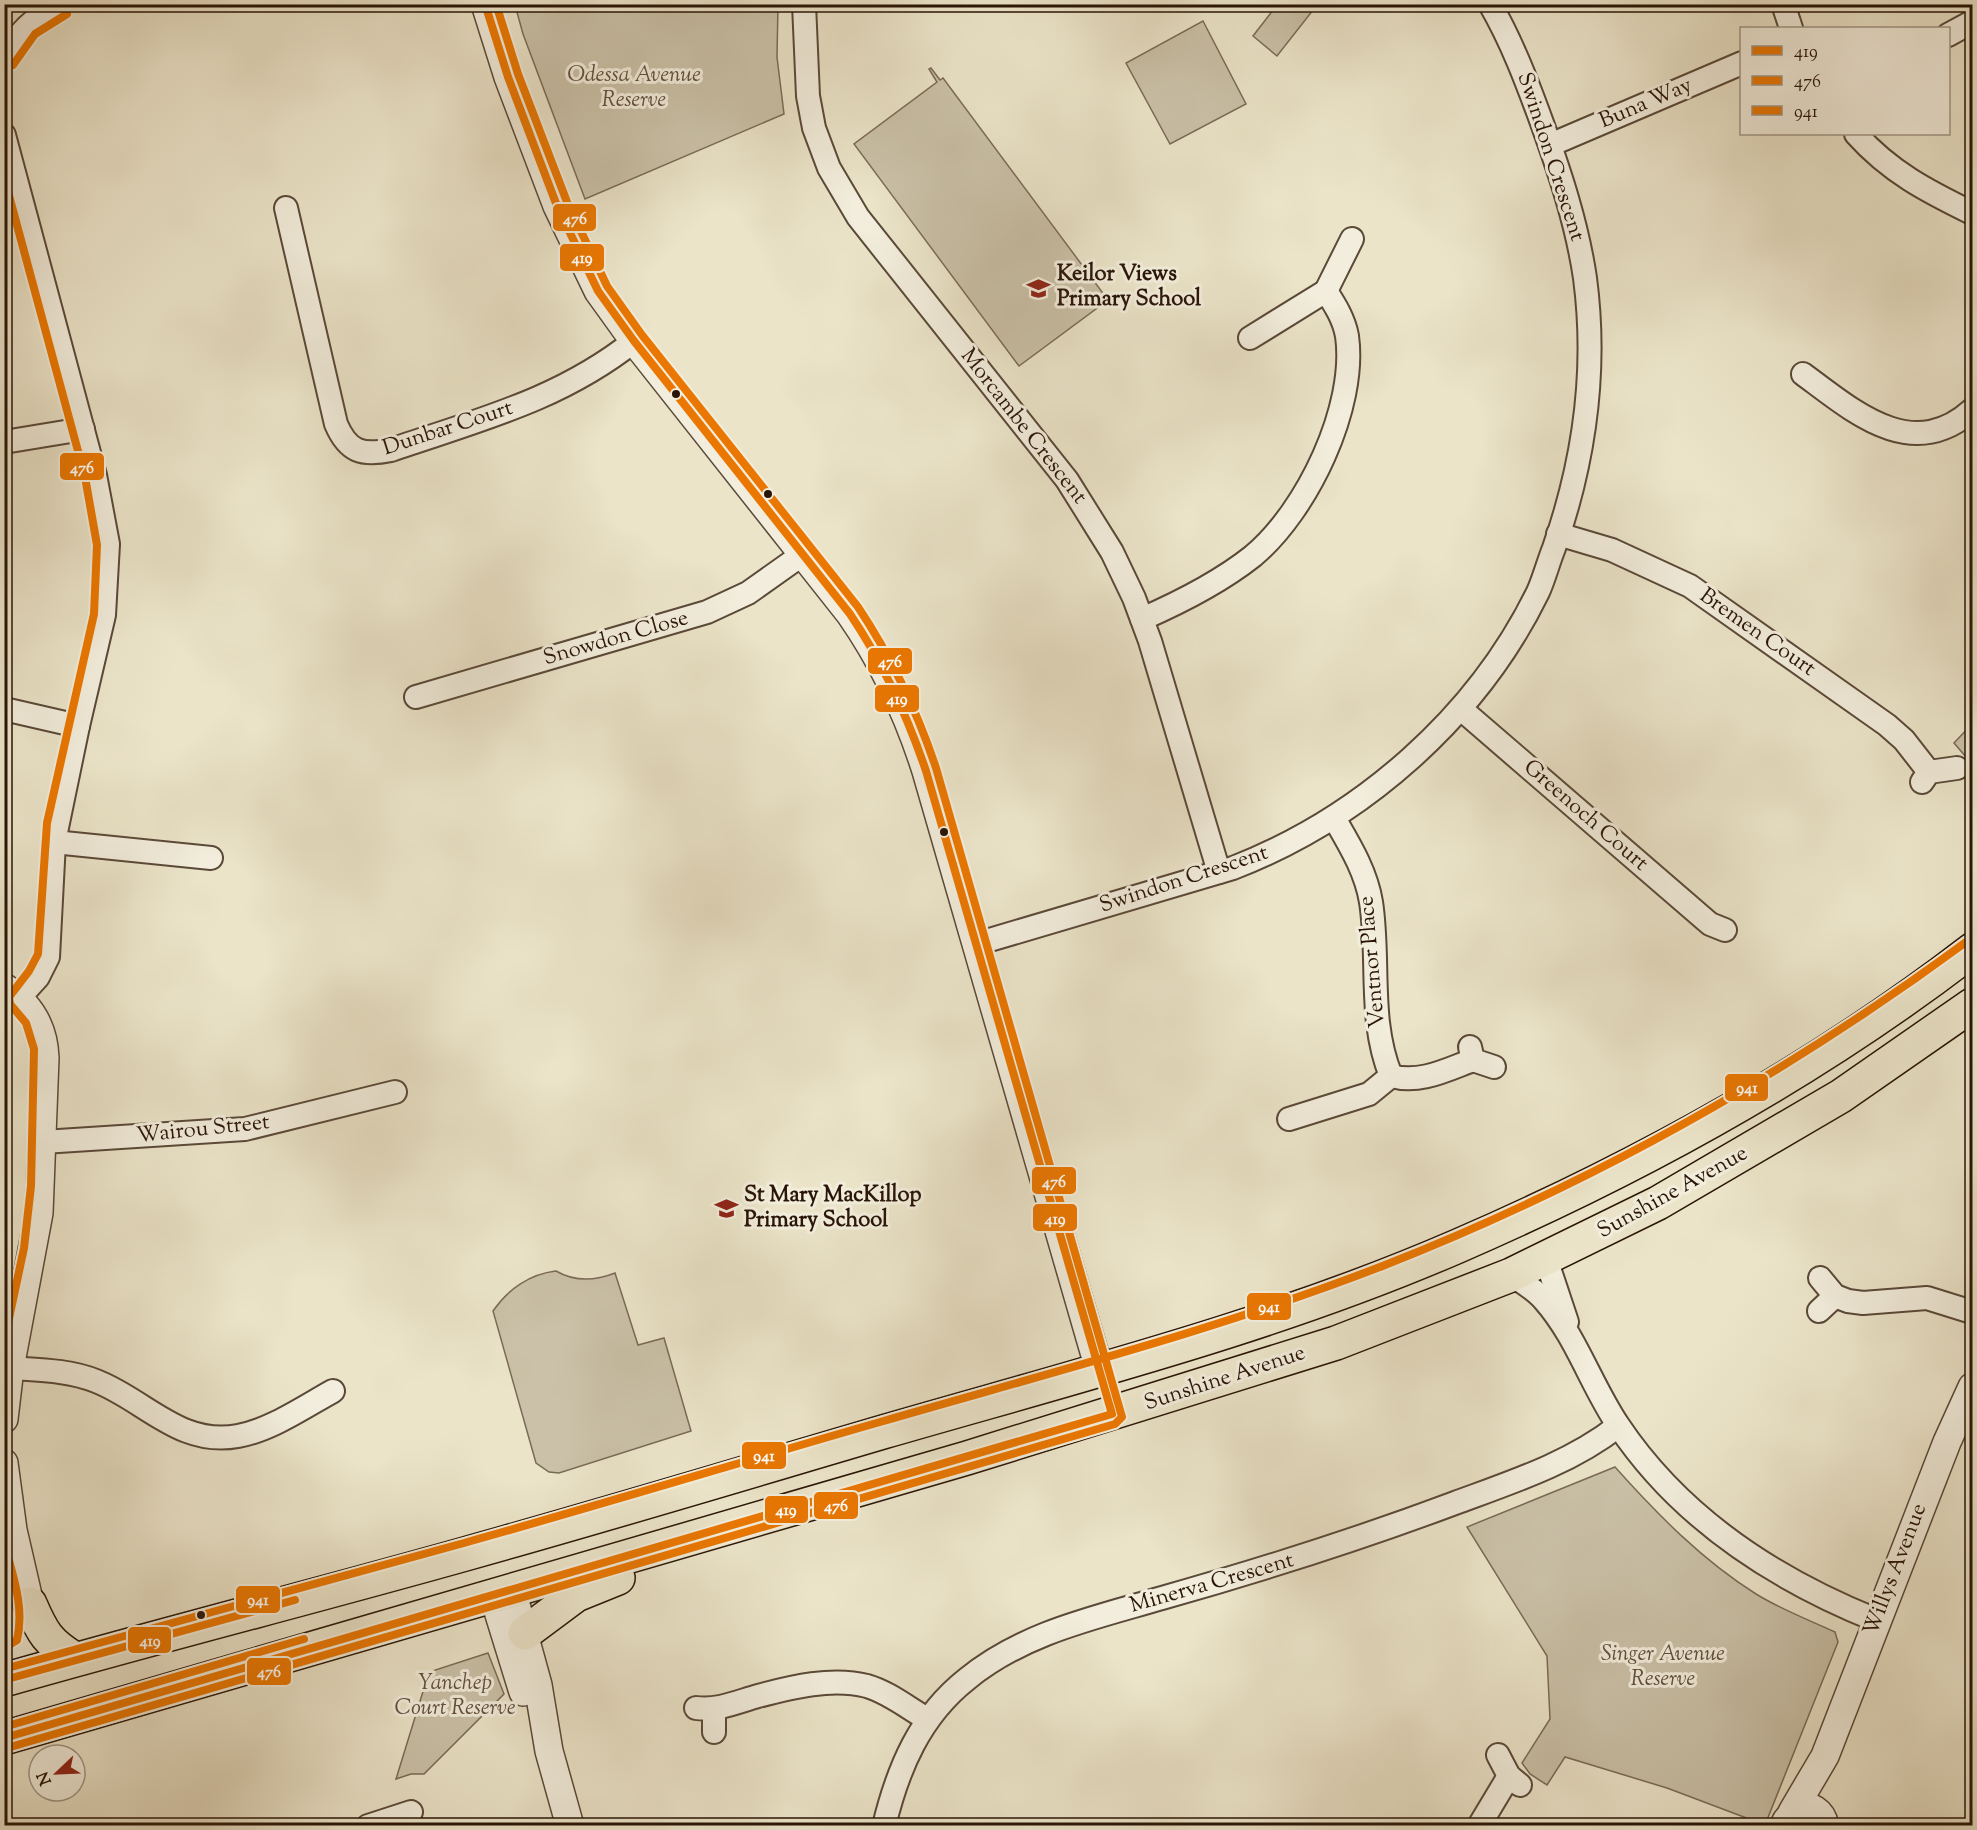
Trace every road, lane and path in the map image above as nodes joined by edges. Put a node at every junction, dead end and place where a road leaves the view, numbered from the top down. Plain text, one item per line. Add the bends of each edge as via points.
1 (63, 4) edge
2 (485, 4) edge
3 (804, 4) edge
4 (1490, 4) edge
5 (1783, 4) edge
6 (1972, 22) edge
7 (1791, 27) edge
8 (1950, 34) edge
9 (4, 60) edge
10 (1740, 64) edge
11 (4, 135) edge
12 (1857, 135) edge
13 (1550, 146) junction
14 (286, 208) dead end
15 (1972, 213) edge
16 (1352, 239) dead end
17 (1326, 291) junction
18 (1250, 338) dead end
19 (634, 341) junction
20 (1803, 374) dead end
21 (1972, 410) edge
22 (83, 429) junction
23 (4, 442) edge
24 (1558, 534) junction
25 (803, 554) junction
26 (1142, 619) junction
27 (416, 697) dead end
28 (4, 709) edge
29 (1461, 709) junction
30 (78, 726) junction
31 (1957, 768) dead end
32 (1334, 818) junction
33 (54, 842) junction
34 (211, 858) dead end
35 (1219, 872) junction
36 (1714, 931) dead end
37 (976, 944) junction
38 (1972, 950) edge
39 (12, 992) edge
40 (1972, 1005) edge
41 (1479, 1058) dead end
42 (1391, 1076) junction
43 (395, 1092) dead end
44 (1289, 1119) dead end
45 (43, 1143) junction
46 (1546, 1259) junction
47 (1511, 1275) junction
48 (1820, 1278) dead end
49 (1340, 1292) junction
50 (1972, 1312) edge
51 (1573, 1341) junction
52 (10, 1368) junction
53 (1099, 1369) junction
54 (1972, 1387) edge
55 (333, 1391) dead end
56 (1112, 1414) junction
57 (4, 1419) edge
58 (1618, 1426) junction
59 (4, 1463) edge
60 (7, 1512) edge
61 (731, 1526) junction
62 (488, 1548) junction
63 (502, 1592) junction
64 (30, 1604) junction
65 (1876, 1620) junction
66 (525, 1633) junction
67 (75, 1659) junction
68 (4, 1661) edge
69 (4, 1680) edge
70 (927, 1719) junction
71 (714, 1732) dead end
72 (4, 1737) edge
73 (549, 1751) junction
74 (1498, 1755) dead end
75 (1824, 1756) junction
76 (411, 1812) dead end
77 (1789, 1819) edge
78 (1824, 1820) edge
79 (368, 1826) edge
80 (570, 1826) edge
81 (885, 1826) edge
82 (1479, 1826) edge

1 - 9 street via 28,26 15,39
2 - 19 street via 508,77 569,235 598,291
3 - 26 street, Morcambe Crescent via 806,86 811,116 823,155 842,193 1079,497 1112,552
4 - 13 street, Swindon Crescent via 1521,68
5 - 7 street
6 - 8 street
10 - 13 street, Buna Way
11 - 22 street
12 - 15 street via 1918,187
13 - 24 street, Swindon Crescent via 1578,238 1589,322 1586,415 1570,497
14 - 19 street, Dunbar Court via 336,424 342,439 352,448 363,452 391,450 545,397 588,375
16 - 17 street
17 - 18 street
17 - 26 street via 1343,320 1346,370 1341,407 1317,472 1297,505 1254,555 1196,595
19 - 25 street
20 - 21 street via 1861,416 1890,430 1915,434 1942,428
22 - 23 street
22 - 30 street via 105,520 109,562 104,615
24 - 29 street, Swindon Crescent via 1539,591 1506,648
24 - 31 street, Bremen Court via 1612,550 1690,586 1887,725 1904,740 1925,777
25 - 27 street, Snowdon Close via 748,593 707,612
25 - 37 street via 865,636 902,703
26 - 35 street, Morcambe Crescent
28 - 30 street
29 - 32 street, Swindon Crescent via 1391,775
29 - 36 street, Greenoch Court
30 - 33 street
32 - 35 street, Swindon Crescent via 1271,852
32 - 42 street, Ventnor Place via 1360,865 1371,902 1377,1022
33 - 34 street
33 - 39 street via 48,957 38,977
35 - 37 street, Swindon Crescent
37 - 53 street
38 - 49 main road, Sunshine Avenue via 1821,1057 1693,1132 1467,1242
39 - 45 street via 35,1018 45,1047
40 - 46 main road, Sunshine Avenue via 1841,1096 1768,1140 1658,1203
41 - 42 street via 1424,1077
42 - 44 street via 1369,1094
43 - 45 street, Wairou Street via 245,1129
45 - 52 street via 37,1232
46 - 47 main road, Sunshine Avenue
46 - 49 main road via 1530,1246 1512,1241 1419,1274
46 - 51 street
47 - 51 street via 1545,1301
47 - 56 main road, Sunshine Avenue via 1336,1343
48 - 50 street via 1827,1304 1927,1298
49 - 53 main road, Sunshine Avenue
51 - 58 street
52 - 55 street via 67,1373 95,1380 161,1421 200,1436 214,1437 249,1434
52 - 57 street
53 - 56 main road
53 - 62 main road, Sunshine Avenue
54 - 65 street, Willys Avenue
56 - 61 main road, Sunshine Avenue
58 - 65 street via 1692,1510 1743,1551 1824,1599
58 - 70 street, Minerva Crescent via 1572,1457 1391,1528 1027,1642 965,1680
59 - 60 street
60 - 64 street
61 - 63 main road, Sunshine Avenue
61 - 66 main road via 650,1568 576,1595
62 - 63 main road
62 - 67 main road, Sunshine Avenue
63 - 66 street
63 - 72 main road, Sunshine Avenue
63 - 73 street via 522,1690
64 - 67 main road via 51,1644
64 - 68 main road via 26,1646
65 - 75 street, Willys Avenue
66 - 73 street
67 - 69 main road, Sunshine Avenue
70 - 71 street via 867,1686 830,1682 705,1708
70 - 81 street, Minerva Crescent via 900,1770
73 - 80 street
74 - 82 street via 1515,1781
75 - 77 street, Willys Avenue
75 - 78 street, Willys Avenue via 1820,1787
76 - 79 street
77 - 78 street via 1797,1808 1810,1807

